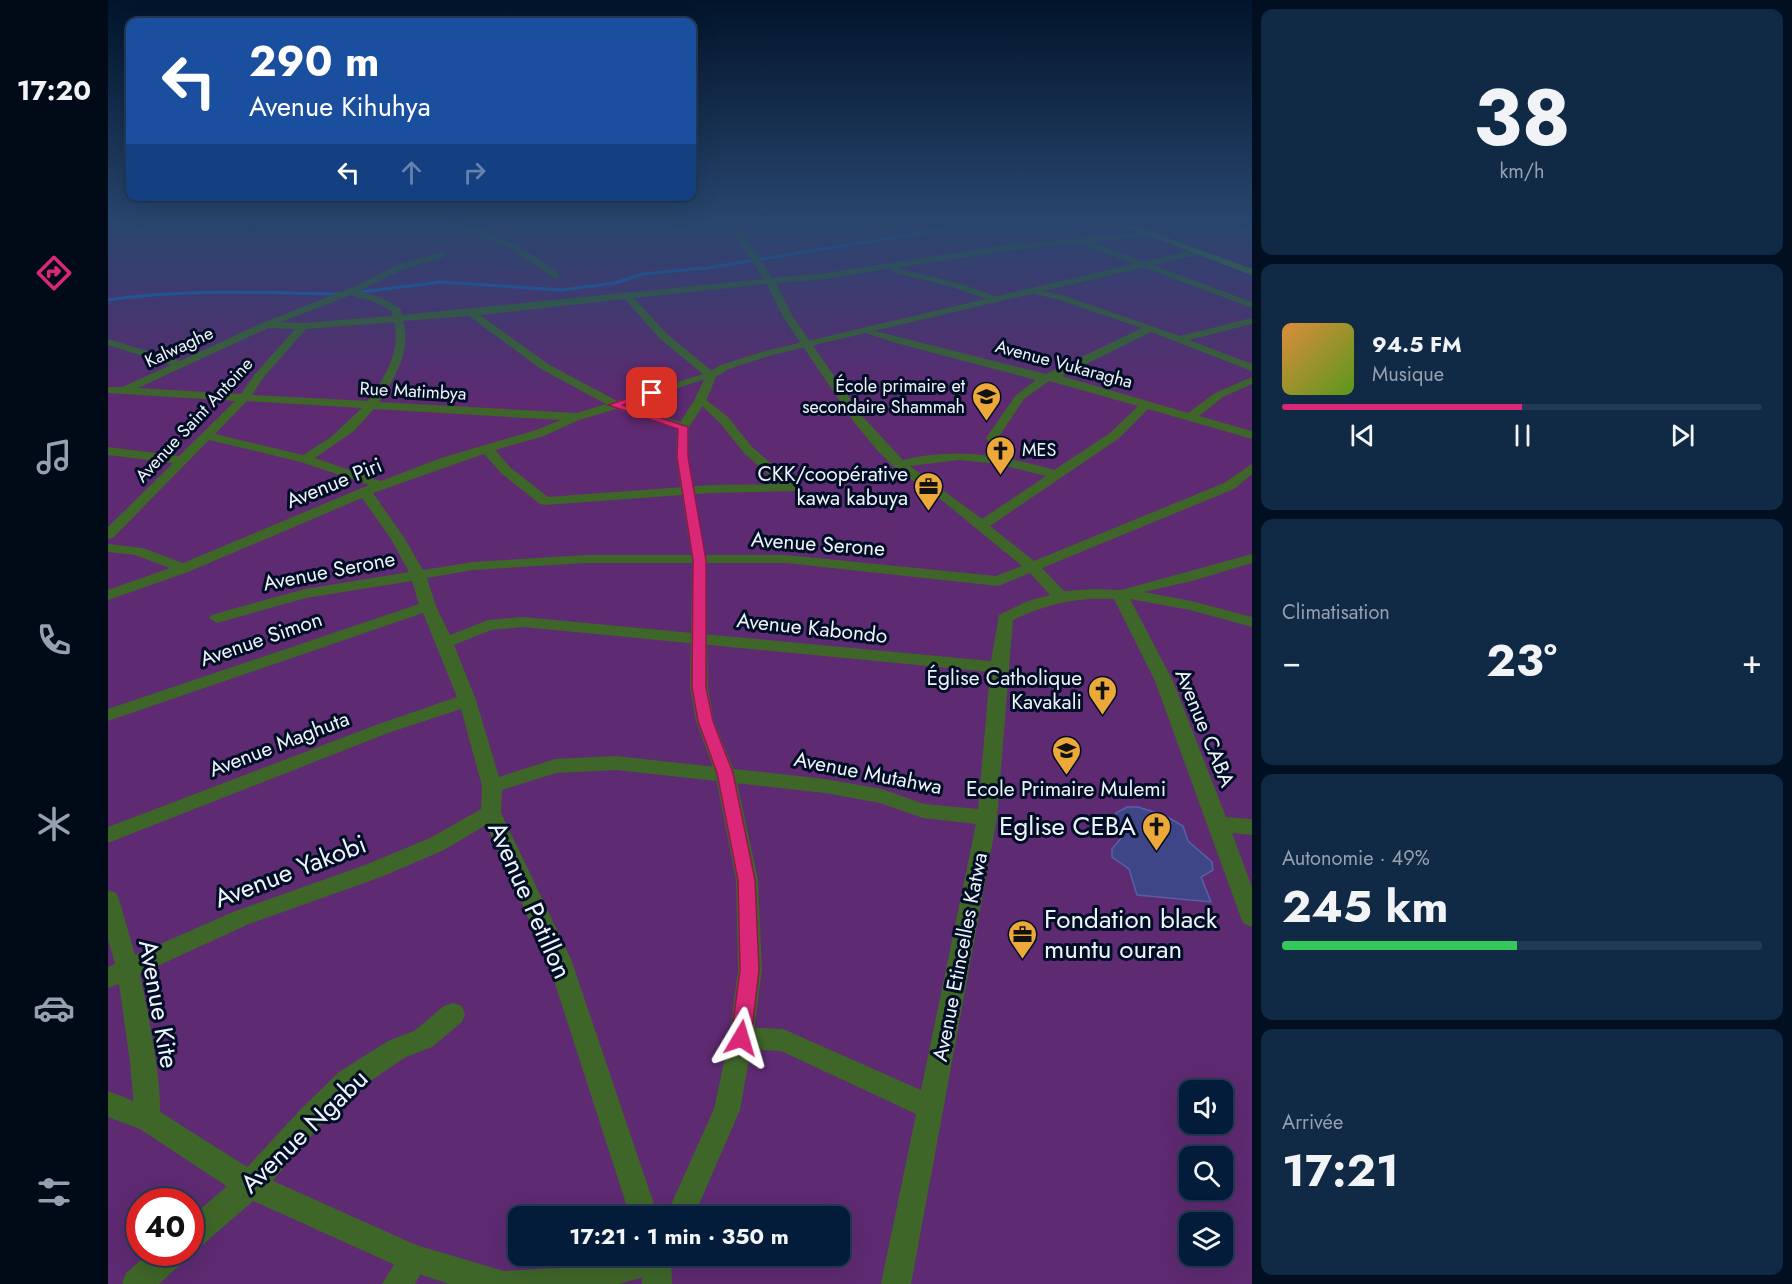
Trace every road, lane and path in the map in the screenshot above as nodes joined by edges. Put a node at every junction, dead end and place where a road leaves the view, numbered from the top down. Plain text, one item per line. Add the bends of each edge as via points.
1 (368, 282) edge
2 (761, 282) edge
3 (770, 282) edge
4 (942, 282) edge
5 (1072, 282) edge
6 (1195, 282) edge
7 (349, 291) junction
8 (1033, 291) junction
9 (627, 296) junction
10 (995, 299) junction
11 (1252, 305) edge
12 (471, 313) junction
13 (396, 319) junction
14 (1252, 321) edge
15 (266, 325) junction
16 (303, 326) junction
17 (1151, 328) junction
18 (867, 330) junction
19 (1179, 339) junction
20 (108, 342) edge
21 (806, 344) junction
22 (183, 365) junction
23 (1252, 368) edge
24 (711, 375) junction
25 (1048, 378) junction
26 (1252, 380) edge
27 (108, 390) edge
28 (122, 391) junction
29 (244, 398) junction
30 (701, 399) junction
31 (108, 400) edge
32 (1146, 404) junction
33 (613, 405) junction
34 (372, 407) junction
35 (1191, 416) junction
36 (578, 417) junction
37 (683, 427) junction
38 (1252, 435) edge
39 (207, 436) junction
40 (992, 438) dead end
41 (488, 450) junction
42 (108, 451) edge
43 (305, 459) junction
44 (183, 460) junction
45 (900, 465) junction
46 (1252, 468) edge
47 (1056, 475) junction
48 (373, 488) junction
49 (689, 492) junction
50 (982, 525) junction
51 (108, 535) edge
52 (108, 548) edge
53 (1252, 558) edge
54 (699, 560) junction
55 (1034, 568) junction
56 (183, 569) junction
57 (418, 575) junction
58 (1119, 594) junction
59 (108, 595) edge
60 (1060, 596) junction
61 (428, 606) junction
62 (217, 618) dead end
63 (1252, 622) edge
64 (699, 639) junction
65 (445, 643) junction
66 (998, 667) junction
67 (467, 700) junction
68 (108, 715) edge
69 (725, 773) junction
70 (492, 786) junction
71 (491, 813) junction
72 (987, 818) junction
73 (1220, 824) junction
74 (1252, 827) edge
75 (108, 835) edge
76 (108, 899) edge
77 (1252, 918) edge
78 (118, 974) edge
79 (453, 1014) dead end
80 (741, 1038) junction
81 (108, 1104) edge
82 (929, 1107) junction
83 (148, 1119) junction
84 (250, 1185) junction
85 (641, 1206) edge
86 (684, 1206) edge
87 (204, 1225) edge
88 (414, 1259) junction
89 (157, 1266) edge
90 (648, 1266) edge
91 (563, 1283) edge
92 (137, 1284) edge
93 (398, 1284) edge
94 (499, 1284) edge
95 (509, 1284) edge
96 (896, 1284) edge

1 - 7 street, Kalwaghe
2 - 9 street
3 - 21 street
4 - 10 street
5 - 8 street, Rue Matimbya
6 - 11 street
7 - 13 street via 397,310
7 - 15 street, Kalwaghe
8 - 10 street, Rue Matimbya
8 - 17 street
9 - 12 street
9 - 24 street via 663,336
10 - 18 street, Rue Matimbya
12 - 13 street
12 - 33 street via 544,365
13 - 16 street
13 - 34 street via 403,338 393,370
14 - 19 street
15 - 16 street
15 - 22 street, Kalwaghe
16 - 29 street, Avenue Saint Antoine
17 - 19 street
17 - 25 street
18 - 21 street, Rue Matimbya
18 - 25 street, Avenue Vukaragha
19 - 23 street
20 - 22 street
21 - 24 street, Rue Matimbya via 746,360
21 - 45 street via 858,419
22 - 28 street, Kalwaghe
24 - 30 street
24 - 33 street, Rue Matimbya
25 - 32 street, Avenue Vukaragha
25 - 40 street via 1020,397
26 - 35 street via 1219,395
27 - 28 street, Rue Matimbya
28 - 29 street, Rue Matimbya
28 - 31 street, Kalwaghe
29 - 34 street, Rue Matimbya
29 - 39 street, Avenue Saint Antoine
30 - 37 street
30 - 49 street via 748,450 791,488
32 - 35 street, Avenue Vukaragha
32 - 47 street via 1114,436
33 - 36 street, Rue Matimbya
33 - 37 street
34 - 36 street, Rue Matimbya
34 - 43 street via 328,446
35 - 38 street, Avenue Vukaragha
36 - 41 street, Avenue Piri
37 - 49 street via 682,457
39 - 43 street
39 - 44 street, Avenue Saint Antoine
41 - 48 street, Avenue Piri
41 - 49 street via 494,461 545,501
42 - 44 street
43 - 48 street
44 - 51 street, Avenue Saint Antoine
45 - 47 street via 921,458 971,456 1004,460
45 - 50 street
46 - 55 street, Avenue Serone via 1229,486
47 - 50 street
48 - 56 street, Avenue Piri
48 - 57 street, Avenue Petillon
49 - 54 street
50 - 55 street
52 - 56 street via 136,550
53 - 58 street
54 - 55 street, Avenue Serone via 786,559 998,581
54 - 57 street, Avenue Serone via 585,559 473,566
54 - 64 street
55 - 60 street
56 - 59 street, Avenue Piri
57 - 61 street, Avenue Petillon
57 - 62 street, Avenue Serone via 305,594
58 - 60 street
58 - 63 street via 1198,607
58 - 73 street, Avenue CABA via 1164,681
60 - 66 street, Avenue Etincelles Katwa via 1005,618
61 - 65 street, Avenue Petillon
61 - 68 street, Avenue Simon
64 - 65 street, Avenue Kabondo via 522,622 488,625
64 - 66 street, Avenue Kabondo
64 - 69 street via 699,688 705,721
65 - 67 street, Avenue Petillon
66 - 72 street, Avenue Etincelles Katwa
67 - 70 street, Avenue Petillon
67 - 75 street, Avenue Maghuta
69 - 70 street, Avenue Mutahwa via 616,763 566,765
69 - 72 street, Avenue Mutahwa via 825,786 882,796 923,811
69 - 80 street via 747,880 750,970
70 - 71 street, Avenue Petillon
71 - 78 street, Avenue Yakobi via 437,844 241,918
71 - 85 street, Avenue Petillon via 559,959
72 - 82 street, Avenue Etincelles Katwa
73 - 74 street
73 - 77 street, Avenue CABA
76 - 78 street, Avenue Kite
78 - 83 street, Avenue Kite via 143,1062
79 - 84 street, Avenue Ngabu via 423,1039 397,1049 348,1081
80 - 82 street via 783,1040
80 - 86 street via 727,1110
81 - 83 street
82 - 96 street, Avenue Etincelles Katwa
83 - 84 street
84 - 87 street, Avenue Ngabu
84 - 88 street
88 - 93 street
88 - 94 street
89 - 92 street
90 - 91 street
91 - 95 street

